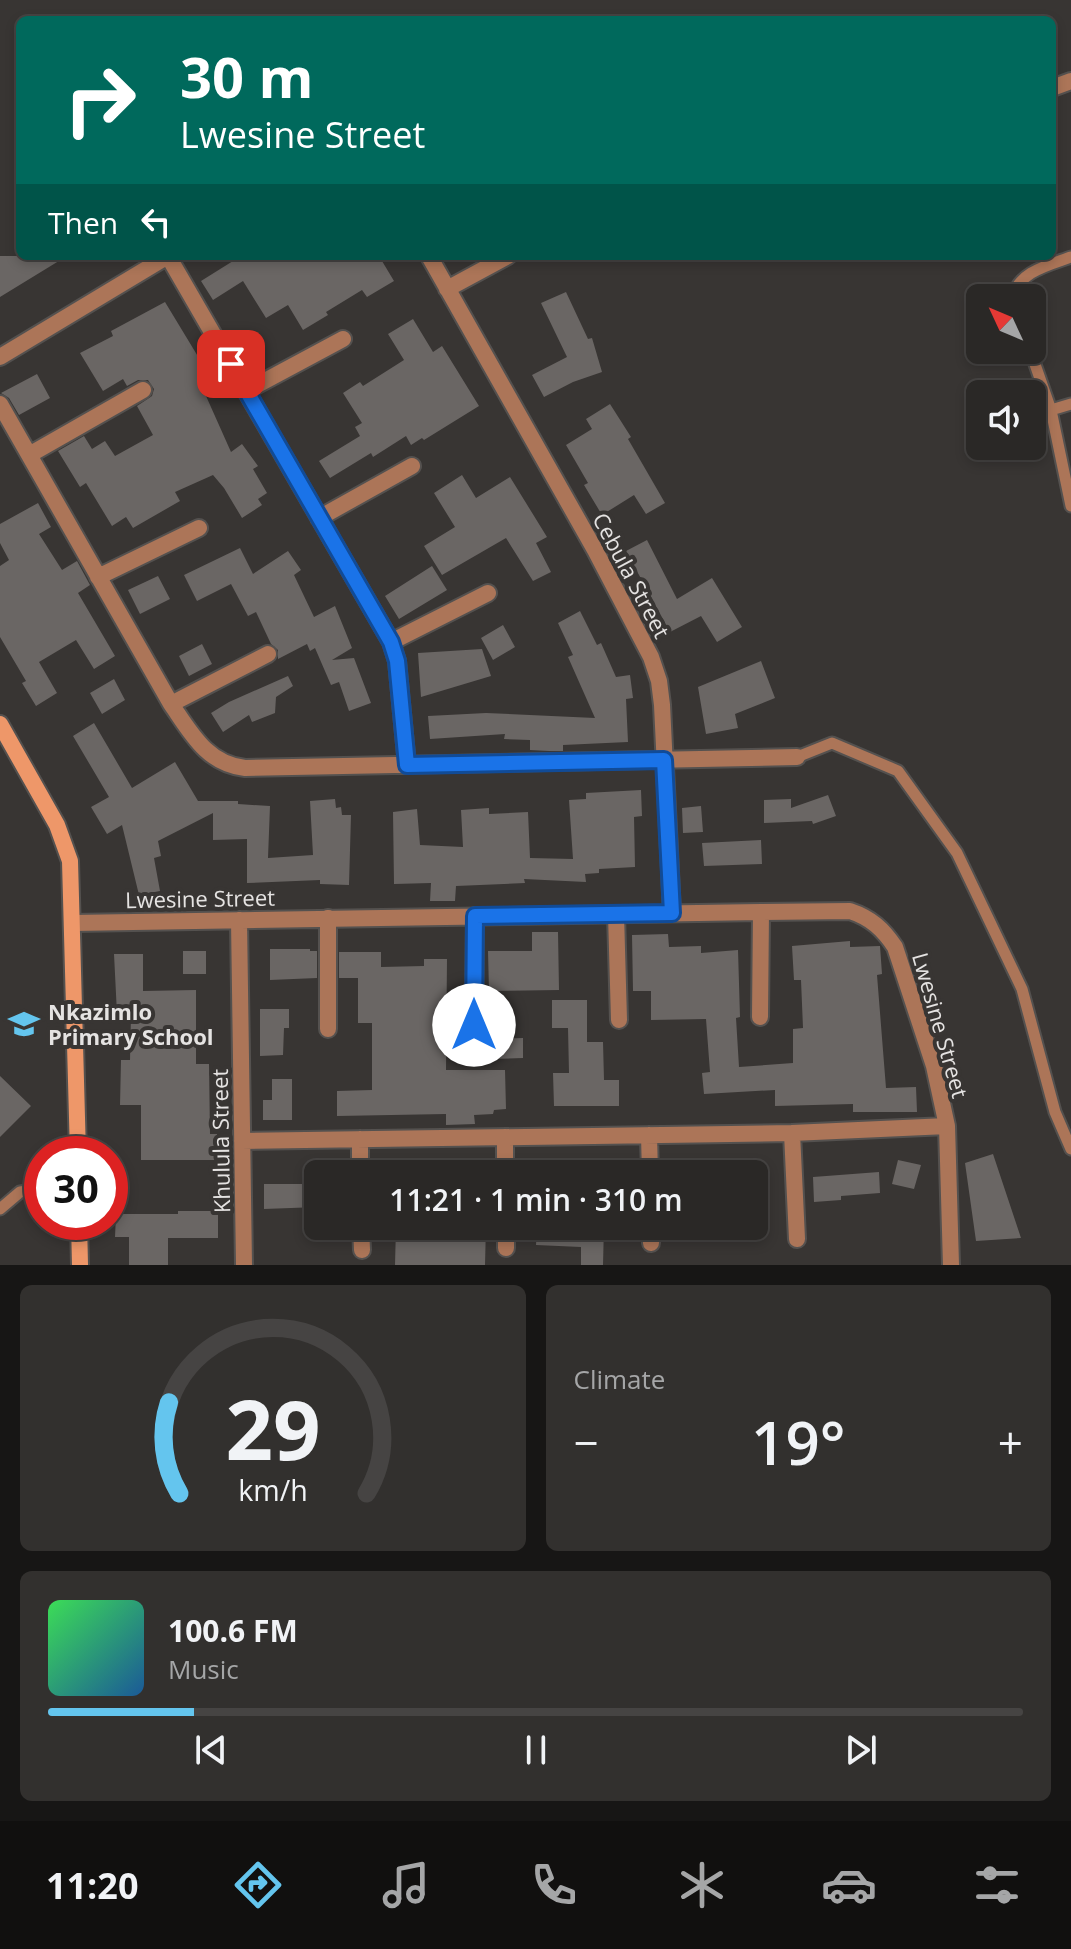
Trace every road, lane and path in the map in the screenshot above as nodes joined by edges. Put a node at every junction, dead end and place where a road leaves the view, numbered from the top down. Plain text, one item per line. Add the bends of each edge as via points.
1 (1071, 257) edge
2 (161, 260) edge
3 (170, 260) edge
4 (431, 260) edge
5 (501, 260) edge
6 (1018, 284) edge
7 (447, 289) junction
8 (343, 339) dead end
9 (0, 357) edge
10 (1035, 364) edge
11 (143, 390) dead end
12 (246, 391) junction
13 (0, 404) edge
14 (1071, 404) edge
15 (1051, 410) junction
16 (29, 455) junction
17 (412, 466) dead end
18 (1071, 506) edge
19 (319, 518) junction
20 (199, 528) dead end
21 (98, 577) junction
22 (488, 593) dead end
23 (391, 642) junction
24 (268, 654) dead end
25 (171, 704) junction
26 (0, 724) edge
27 (797, 757) joint
28 (664, 760) junction
29 (407, 765) junction
30 (761, 912) junction
31 (672, 913) junction
32 (616, 914) junction
33 (475, 916) junction
34 (328, 918) junction
35 (239, 920) junction
36 (73, 923) junction
37 (760, 1017) dead end
38 (619, 1020) dead end
39 (474, 1025) dead end
40 (328, 1029) dead end
41 (947, 1126) junction
42 (792, 1133) junction
43 (649, 1135) junction
44 (78, 1136) edge
45 (505, 1137) junction
46 (360, 1139) junction
47 (242, 1141) junction
48 (1071, 1149) edge
49 (360, 1160) edge
50 (505, 1160) edge
51 (650, 1160) edge
52 (24, 1191) edge
53 (0, 1209) edge
54 (797, 1239) dead end
55 (79, 1240) edge
56 (362, 1240) edge
57 (506, 1240) edge
58 (506, 1248) dead end
59 (362, 1250) dead end
60 (80, 1265) edge
61 (244, 1265) edge
62 (951, 1265) edge

1 - 6 lane
2 - 9 street
3 - 12 street
4 - 7 street, Cebula Street
5 - 7 street
7 - 28 street, Cebula Street via 651,657 659,681
8 - 12 street
10 - 15 lane
11 - 16 street
12 - 19 street
13 - 16 street
14 - 15 lane
15 - 18 lane
16 - 21 street
17 - 19 street
19 - 23 street
20 - 21 street
21 - 25 street
22 - 23 street
23 - 29 street
24 - 25 street
25 - 29 street via 204,750 236,768
26 - 36 street via 66,845
27 - 28 street
27 - 48 lane via 832,743 898,771 957,853 1022,989 1055,1112
28 - 29 street
28 - 31 street, Cebula Street
30 - 31 street, Lwesine Street
30 - 37 street
30 - 41 street, Lwesine Street via 850,911 885,931 934,1066
31 - 32 street, Lwesine Street
32 - 33 street, Lwesine Street
32 - 38 street
33 - 34 street, Lwesine Street
33 - 39 street
34 - 35 street, Lwesine Street
34 - 40 street
35 - 36 street, Lwesine Street
35 - 47 street, Khulula Street
36 - 44 street
41 - 42 street
41 - 62 street, Lwesine Street
42 - 43 street
42 - 54 street
43 - 45 street
43 - 51 street
45 - 46 street
45 - 50 street
46 - 47 street
46 - 49 street
47 - 61 street, Khulula Street
52 - 53 lane
55 - 60 street
56 - 59 street
57 - 58 street

